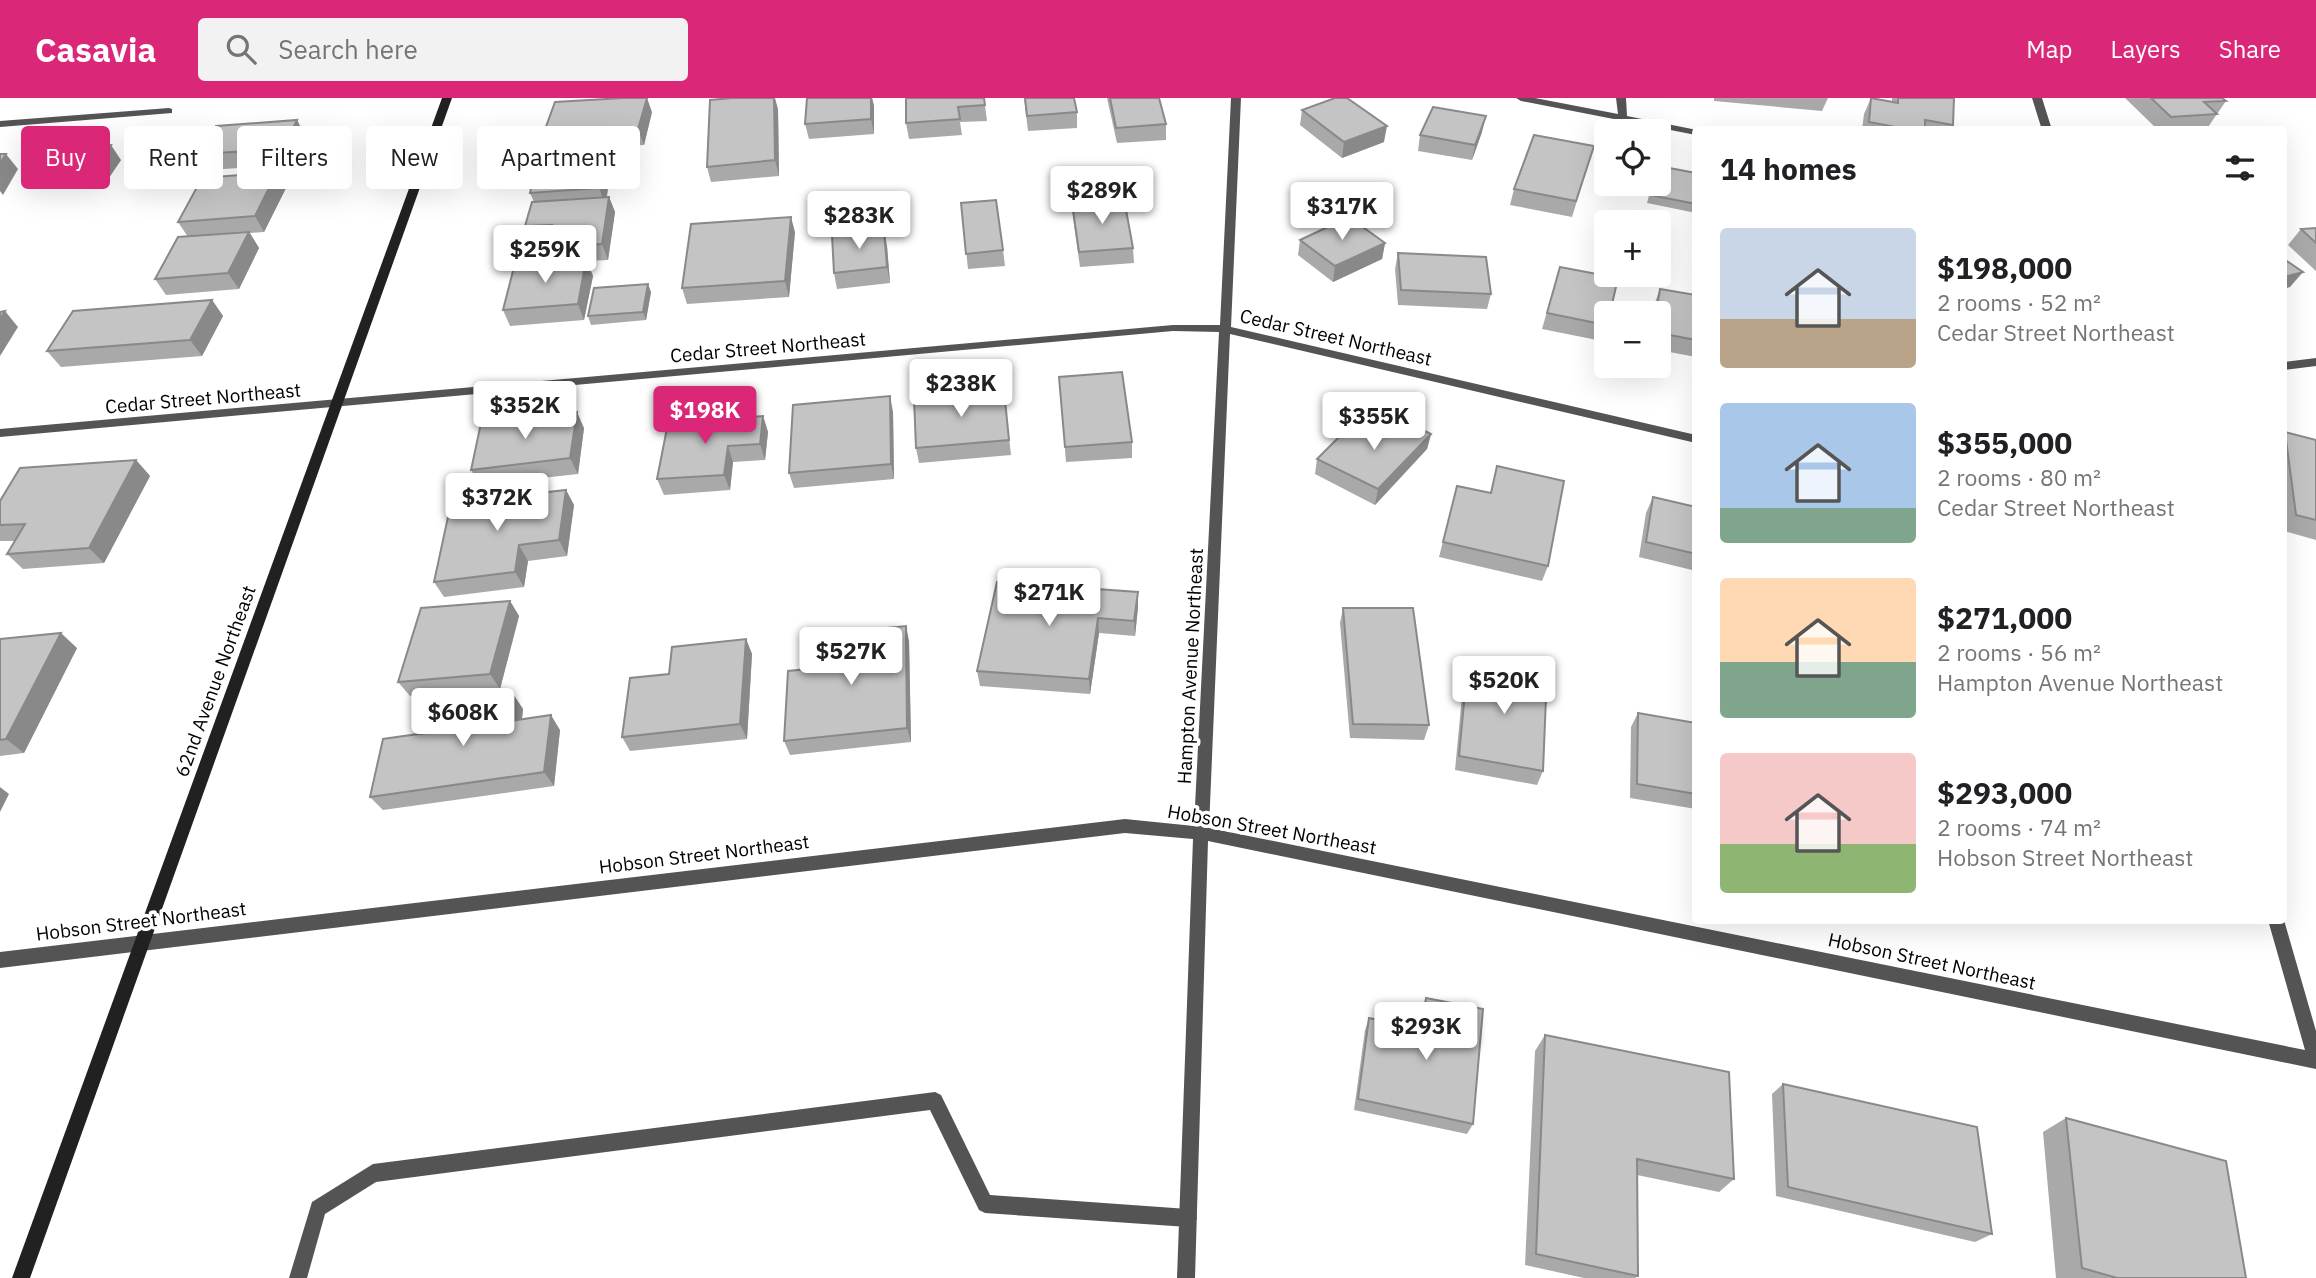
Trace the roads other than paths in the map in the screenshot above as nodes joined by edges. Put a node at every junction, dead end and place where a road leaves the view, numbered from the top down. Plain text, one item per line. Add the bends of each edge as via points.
1 (447, 98) edge
2 (1236, 98) edge
3 (1521, 98) edge
4 (1621, 98) edge
5 (2037, 98) edge
6 (169, 111) dead end
7 (1623, 118) junction
8 (0, 124) edge
9 (2045, 126) edge
10 (1692, 131) edge
11 (1226, 329) junction
12 (2316, 362) edge
13 (2287, 366) edge
14 (337, 404) junction
15 (0, 433) edge
16 (1692, 438) edge
17 (1201, 833) junction
18 (2277, 924) edge
19 (142, 941) junction
20 (0, 960) edge
21 (2316, 1061) edge
22 (1188, 1217) junction
23 (21, 1278) edge
24 (298, 1278) edge
25 (1186, 1278) edge

1 - 14 street, 62nd Avenue Northeast
2 - 11 street, Hampton Avenue Northeast
3 - 7 street
4 - 7 street
5 - 9 street
6 - 8 street
7 - 10 street
11 - 14 street, Cedar Street Northeast via 1173,328
11 - 16 street, Cedar Street Northeast
11 - 17 street, Hampton Avenue Northeast
12 - 13 street
14 - 15 street, Cedar Street Northeast
14 - 19 street, 62nd Avenue Northeast
17 - 19 street, Hobson Street Northeast via 1125,826
17 - 21 street, Hobson Street Northeast
17 - 22 street, Hampton Avenue Northeast
18 - 21 street
19 - 20 street, Hobson Street Northeast
19 - 23 street, 62nd Avenue Northeast
22 - 24 street via 985,1204 935,1101 373,1173 318,1208
22 - 25 street, Hampton Avenue Northeast

